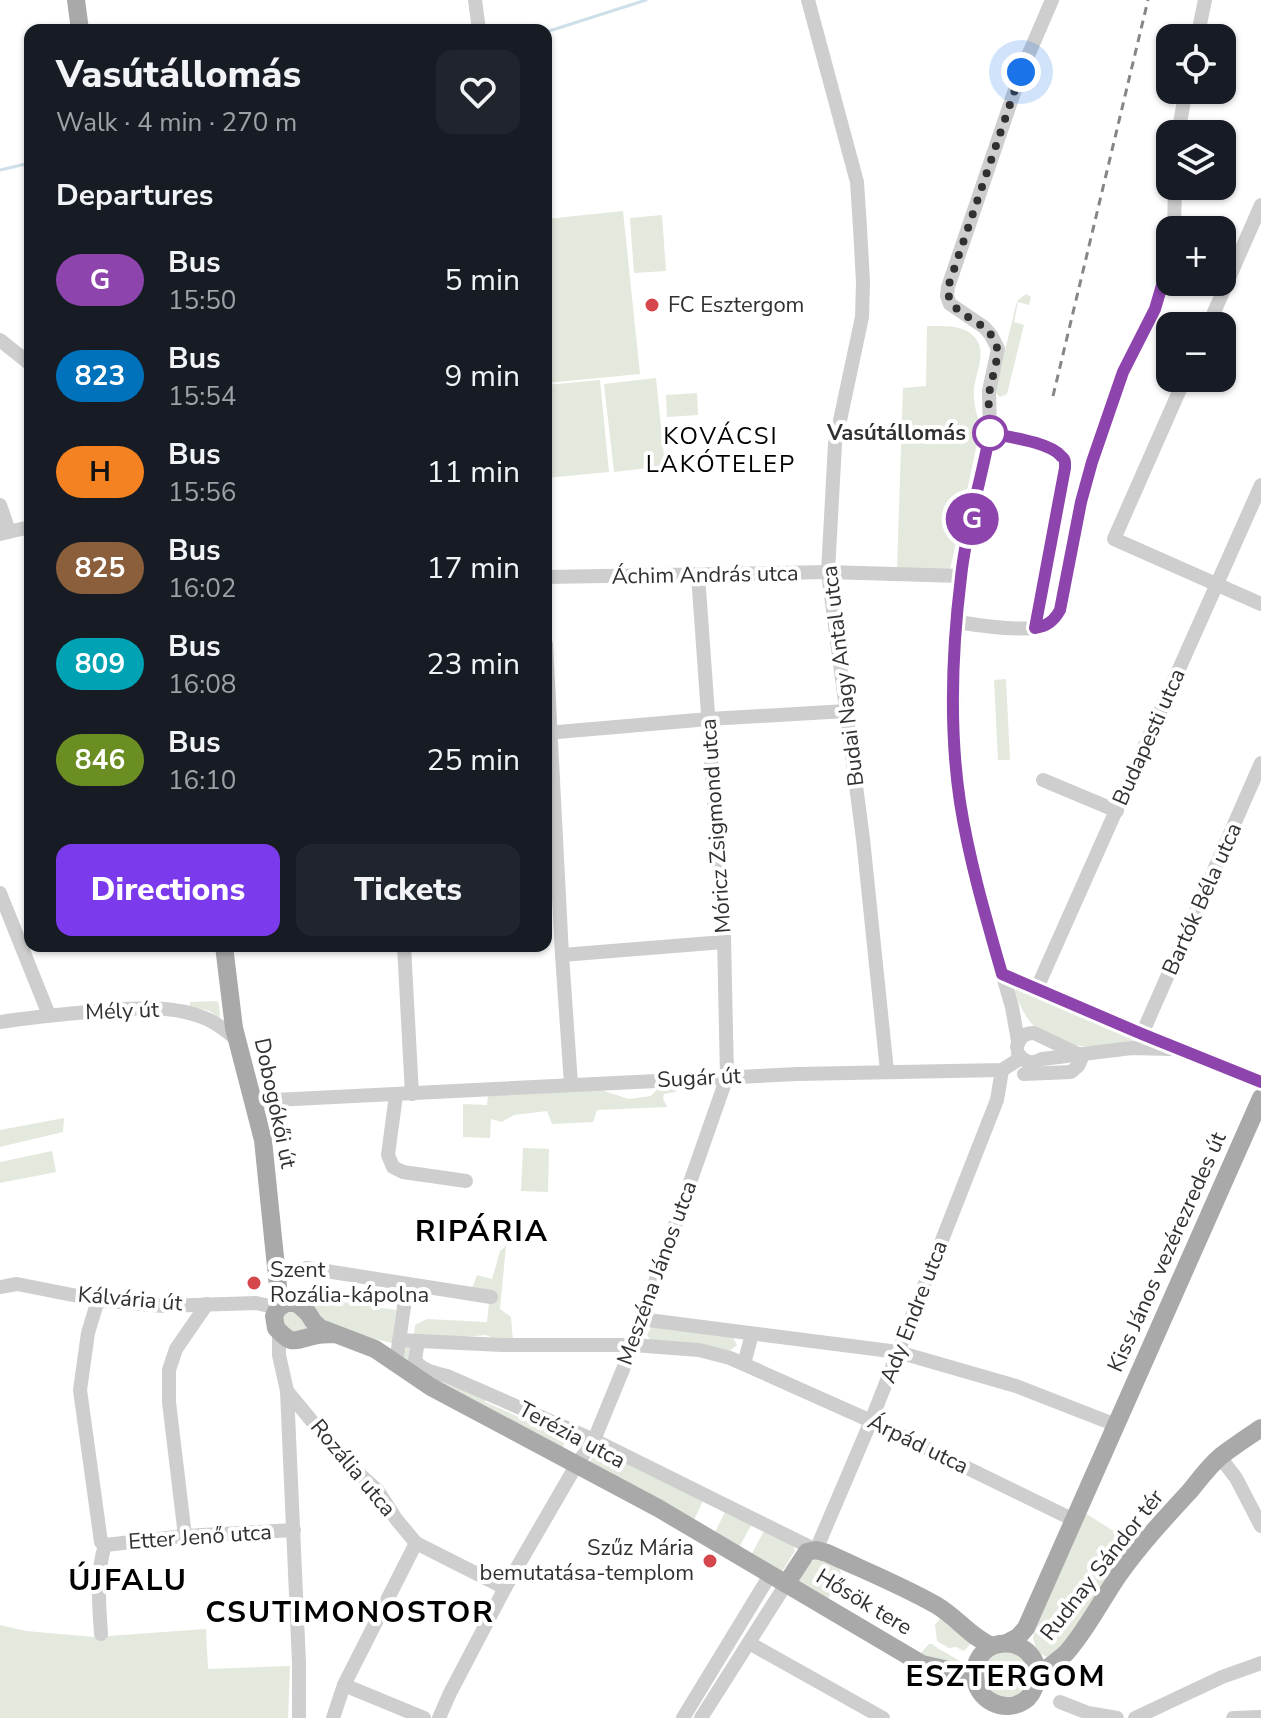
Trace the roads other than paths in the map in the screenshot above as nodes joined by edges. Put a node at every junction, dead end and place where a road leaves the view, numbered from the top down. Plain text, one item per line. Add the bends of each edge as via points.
1 (76, 0) edge
2 (475, 0) edge
3 (808, 0) edge
4 (1052, 0) edge
5 (1205, 0) edge
6 (79, 24) edge
7 (478, 24) edge
8 (1200, 24) edge
9 (1261, 205) edge
10 (1159, 296) edge
11 (1214, 312) edge
12 (0, 340) edge
13 (24, 359) edge
14 (1179, 392) edge
15 (1261, 485) edge
16 (0, 505) edge
17 (5, 533) edge
18 (828, 572) junction
19 (698, 575) junction
20 (961, 576) junction
21 (552, 577) edge
22 (1216, 585) junction
23 (1261, 604) edge
24 (957, 622) junction
25 (846, 711) junction
26 (709, 719) junction
27 (552, 732) edge
28 (1261, 763) edge
29 (1043, 780) dead end
30 (552, 783) edge
31 (1117, 811) junction
32 (0, 893) edge
33 (724, 942) junction
34 (225, 952) edge
35 (404, 952) edge
36 (562, 955) junction
37 (1002, 974) junction
38 (1037, 988) junction
39 (49, 1015) junction
40 (0, 1022) edge
41 (1142, 1034) junction
42 (237, 1040) junction
43 (1026, 1044) junction
44 (1180, 1049) junction
45 (1080, 1055) junction
46 (1042, 1059) junction
47 (1002, 1070) junction
48 (887, 1071) junction
49 (1024, 1074) dead end
50 (727, 1077) junction
51 (1261, 1082) edge
52 (571, 1084) junction
53 (412, 1094) junction
54 (396, 1095) junction
55 (1261, 1098) edge
56 (252, 1101) junction
57 (466, 1181) dead end
58 (307, 1268) dead end
59 (407, 1285) junction
60 (0, 1287) edge
61 (491, 1297) dead end
62 (98, 1300) junction
63 (207, 1304) junction
64 (286, 1319) junction
65 (640, 1319) junction
66 (752, 1334) junction
67 (399, 1340) junction
68 (418, 1341) junction
69 (633, 1345) junction
70 (898, 1352) junction
71 (396, 1363) junction
72 (744, 1364) junction
73 (287, 1391) junction
74 (871, 1421) junction
75 (1116, 1425) junction
76 (1261, 1428) edge
77 (594, 1440) junction
78 (1220, 1457) junction
79 (577, 1464) junction
80 (1256, 1504) edge
81 (1074, 1520) junction
82 (1261, 1526) edge
83 (294, 1530) junction
84 (185, 1536) junction
85 (416, 1543) junction
86 (105, 1545) junction
87 (816, 1550) junction
88 (778, 1579) junction
89 (505, 1588) junction
90 (1026, 1628) junction
91 (101, 1634) dead end
92 (749, 1643) junction
93 (1000, 1644) junction
94 (1261, 1663) edge
95 (1039, 1664) junction
96 (975, 1676) junction
97 (344, 1685) junction
98 (1060, 1702) dead end
99 (993, 1709) edge
100 (1025, 1712) edge
101 (1261, 1717) edge
102 (299, 1718) edge
103 (333, 1718) edge
104 (424, 1718) edge
105 (439, 1718) edge
106 (683, 1718) edge
107 (701, 1718) edge
108 (883, 1718) edge
109 (1117, 1718) edge
110 (1135, 1718) edge
111 (1233, 1718) edge

1 - 6 main road
2 - 7 street
3 - 18 street, Budai Nagy Antal utca via 857,182 863,282 862,317 835,444
4 - 20 street via 1021,72 948,287 950,304 984,327 998,349 989,391 990,433
5 - 8 street
9 - 11 street
10 - 24 street via 1123,372 1092,462 1057,616 1035,628
12 - 13 street
14 - 22 street via 1114,539
15 - 22 street, Budapesti utca
16 - 17 street
18 - 19 street, Áchim András utca
18 - 20 street, Áchim András utca
18 - 25 street, Budai Nagy Antal utca
19 - 21 street, Áchim András utca
19 - 26 street, Móricz Zsigmond utca
20 - 24 street
22 - 23 street
22 - 31 street, Budapesti utca
24 - 37 street via 954,715 960,801
25 - 26 street
25 - 48 street, Budai Nagy Antal utca
26 - 27 street
26 - 33 street, Móricz Zsigmond utca
28 - 41 street, Bartók Béla utca
29 - 31 street
30 - 36 street
31 - 38 street, Budapesti utca
32 - 39 street
33 - 36 street
33 - 50 street, Móricz Zsigmond utca
34 - 42 main road, Dobogókői út
35 - 53 street
36 - 52 street
37 - 38 street
37 - 43 street
38 - 41 street
39 - 40 street, Mély út
39 - 42 street, Mély út via 161,1008 206,1018
41 - 44 street
42 - 56 main road, Dobogókői út
43 - 45 street
43 - 46 street via 1033,1062
43 - 46 street via 1046,1046
43 - 47 street
44 - 45 street
44 - 51 street
45 - 46 street
45 - 49 street via 1071,1072
47 - 48 street, Sugár út
47 - 70 street, Ady Endre utca via 997,1100
48 - 50 street, Sugár út
50 - 52 street, Sugár út
50 - 65 street, Meszéna János utca
52 - 53 street, Sugár út
53 - 54 street, Sugár út
54 - 56 street, Sugár út
54 - 57 street via 388,1155 393,1167
55 - 75 main road, Kiss János vezérezredes út
56 - 64 main road, Dobogókői út via 263,1140
58 - 59 street
59 - 61 street
59 - 67 street
60 - 62 street, Kálvária út via 17,1284
62 - 63 street, Kálvária út
62 - 86 street, Etter Jenő utca via 80,1390
63 - 64 street, Kálvária út
63 - 84 street via 176,1349 169,1370
64 - 71 main road, Terézia utca via 349,1338
64 - 73 street via 279,1355
65 - 66 street
65 - 69 street, Meszéna János utca
66 - 70 street
66 - 72 street
67 - 68 street, Árpád utca
67 - 71 street
68 - 69 street, Árpád utca
68 - 77 street, Terézia utca via 418,1365
69 - 72 street, Árpád utca via 699,1350
69 - 77 street, Meszéna János utca
70 - 74 street, Ady Endre utca
70 - 75 street via 1016,1386
71 - 79 main road, Terézia utca
72 - 74 street, Árpád utca
73 - 83 street
73 - 85 street, Rozália utca via 344,1460 378,1491
74 - 81 street, Árpád utca
74 - 87 street, Ady Endre utca
75 - 81 main road, Rudnay Sándor tér
76 - 78 main road, Rudnay Sándor tér
77 - 79 street, Meszéna János utca
77 - 87 street, Terézia utca
78 - 80 street
78 - 95 main road, Rudnay Sándor tér via 1138,1550 1059,1660
79 - 88 main road, Terézia utca
79 - 89 street, Meszéna János utca
80 - 82 street
81 - 90 main road, Rudnay Sándor tér
83 - 84 street, Etter Jenő utca
83 - 102 street
84 - 86 street, Etter Jenő utca
85 - 89 street, Rozália utca
85 - 97 street
86 - 91 street, Etter Jenő utca via 99,1569
87 - 88 main road, Hősök tere
87 - 93 main road, Hősök tere via 938,1606 978,1641
88 - 92 street
88 - 96 main road, Hősök tere via 922,1664
88 - 106 street
89 - 105 street, Meszéna János utca
90 - 93 main road, Rudnay Sándor tér
90 - 95 main road
92 - 107 street
92 - 108 street
93 - 95 main road via 1016,1644
93 - 96 main road via 979,1659
94 - 110 street
95 - 100 main road, Rudnay Sándor tér
96 - 99 main road
97 - 103 street
97 - 104 street
98 - 109 street
99 - 100 main road
101 - 111 street

